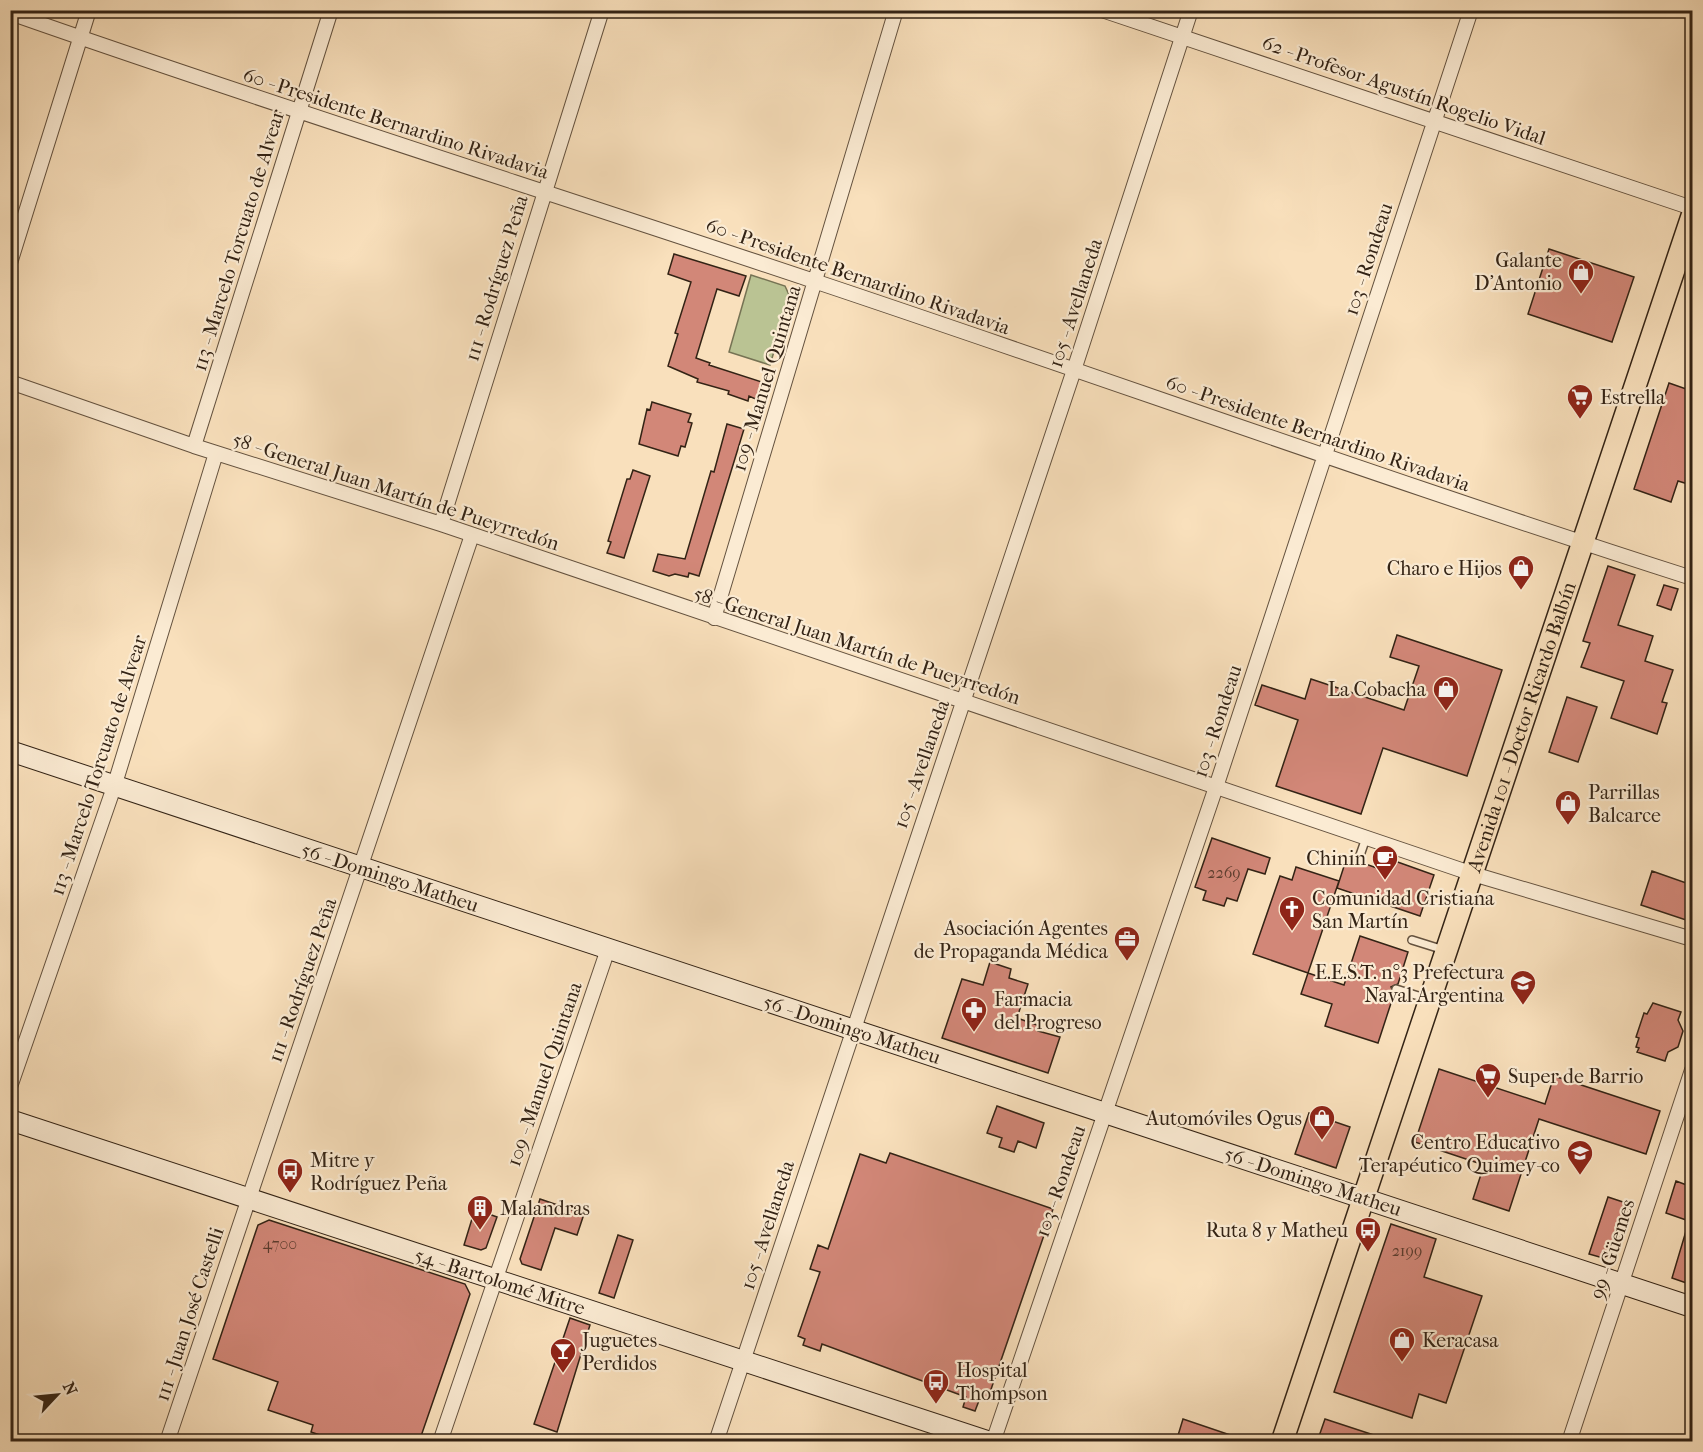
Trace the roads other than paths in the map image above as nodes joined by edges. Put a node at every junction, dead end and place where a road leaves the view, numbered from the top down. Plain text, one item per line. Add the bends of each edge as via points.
1 (89, 10) edge
2 (331, 10) edge
3 (602, 10) edge
4 (896, 10) edge
5 (1102, 10) edge
6 (1191, 10) edge
7 (1471, 10) edge
8 (10, 13) edge
9 (1182, 36) junction
10 (80, 37) junction
11 (297, 113) junction
12 (1433, 120) junction
13 (543, 192) junction
14 (1692, 208) edge
15 (1692, 216) edge
16 (10, 263) edge
17 (814, 281) junction
18 (1074, 370) junction
19 (10, 382) edge
20 (194, 446) junction
21 (216, 453) junction
22 (1324, 457) junction
23 (441, 524) junction
24 (472, 535) junction
25 (1583, 543) junction
26 (1692, 578) edge
27 (714, 618) junction
28 (963, 700) junction
29 (10, 751) edge
30 (114, 787) junction
31 (1216, 787) junction
32 (1366, 838) junction
33 (1358, 861) dead end
34 (361, 867) junction
35 (1473, 873) junction
36 (1692, 939) edge
37 (1412, 940) dead end
38 (608, 949) junction
39 (1446, 951) junction
40 (1396, 989) dead end
41 (1430, 999) junction
42 (852, 1029) junction
43 (1692, 1070) edge
44 (10, 1087) edge
45 (1104, 1114) junction
46 (10, 1120) edge
47 (1363, 1197) junction
48 (248, 1199) junction
49 (493, 1280) junction
50 (1621, 1284) junction
51 (1692, 1307) edge
52 (743, 1359) junction
53 (167, 1442) edge
54 (440, 1442) edge
55 (716, 1442) edge
56 (991, 1442) edge
57 (1282, 1442) edge
58 (1569, 1442) edge

1 - 10 street
2 - 11 street, 113 - Marcelo Torcuato de Alvear
3 - 13 street, 111 - Rodríguez Peña
4 - 17 street, 109 - Manuel Quintana
5 - 9 street, 62 - Profesor Agustín Rogelio Vidal
6 - 9 street, 105 - Avellaneda
7 - 12 street, 103 - Rondeau
8 - 10 street, 60 - Presidente Bernardino Rivadavia
9 - 12 street, 62 - Profesor Agustín Rogelio Vidal
9 - 18 street, 105 - Avellaneda
10 - 11 street, 60 - Presidente Bernardino Rivadavia
10 - 16 street
11 - 13 street, 60 - Presidente Bernardino Rivadavia
11 - 20 street, 113 - Marcelo Torcuato de Alvear
12 - 14 street, 62 - Profesor Agustín Rogelio Vidal
12 - 22 street, 103 - Rondeau
13 - 17 street, 60 - Presidente Bernardino Rivadavia
13 - 23 street, 111 - Rodríguez Peña
15 - 25 main road, Avenida 101 - Doctor Ricardo Balbín
17 - 18 street, 60 - Presidente Bernardino Rivadavia
17 - 27 street, 109 - Manuel Quintana
18 - 22 street, 60 - Presidente Bernardino Rivadavia
18 - 28 street, 105 - Avellaneda
19 - 20 street, 58 - General Juan Martín de Pueyrredón
20 - 21 street, 58 - General Juan Martín de Pueyrredón
21 - 23 street, 58 - General Juan Martín de Pueyrredón
21 - 30 street, 113 - Marcelo Torcuato de Alvear
22 - 25 street, 60 - Presidente Bernardino Rivadavia
22 - 31 street, 103 - Rondeau
23 - 24 street, 58 - General Juan Martín de Pueyrredón
24 - 27 street, 58 - General Juan Martín de Pueyrredón
24 - 34 street, 111 - Rodríguez Peña
25 - 26 street, 60 - Presidente Bernardino Rivadavia
25 - 35 main road, Avenida 101 - Doctor Ricardo Balbín
27 - 28 street, 58 - General Juan Martín de Pueyrredón
28 - 31 street, 58 - General Juan Martín de Pueyrredón
28 - 42 street, 105 - Avellaneda
29 - 30 street, 56 - Domingo Matheu
30 - 34 street, 56 - Domingo Matheu
30 - 44 street, 113 - Marcelo Torcuato de Alvear
31 - 32 street, 58 - General Juan Martín de Pueyrredón
31 - 45 street, 103 - Rondeau
32 - 33 lane
32 - 35 street, 58 - General Juan Martín de Pueyrredón
34 - 38 street, 56 - Domingo Matheu
34 - 48 street, 111 - Rodríguez Peña
35 - 36 street, 58 - General Juan Martín de Pueyrredón
35 - 39 main road, Avenida 101 - Doctor Ricardo Balbín
37 - 39 lane
38 - 42 street, 56 - Domingo Matheu
38 - 49 street, 109 - Manuel Quintana
39 - 41 main road, Avenida 101 - Doctor Ricardo Balbín
40 - 41 lane
41 - 47 main road, Avenida 101 - Doctor Ricardo Balbín
42 - 45 street, 56 - Domingo Matheu
42 - 52 street, 105 - Avellaneda
43 - 50 street, 99 - Güemes
45 - 47 street, 56 - Domingo Matheu
45 - 56 street, 103 - Rondeau
46 - 48 street, 54 - Bartolomé Mitre
47 - 50 street, 56 - Domingo Matheu
47 - 57 main road, Avenida 101 - Doctor Ricardo Balbín
48 - 49 street, 54 - Bartolomé Mitre
48 - 53 street, 111 - Juan José Castelli
49 - 52 street, 54 - Bartolomé Mitre
49 - 54 street, 109 - Manuel Quintana
50 - 51 street, 56 - Domingo Matheu
50 - 58 street, 99 - Güemes
52 - 55 street, 105 - Avellaneda
52 - 56 street, 54 - Bartolomé Mitre

